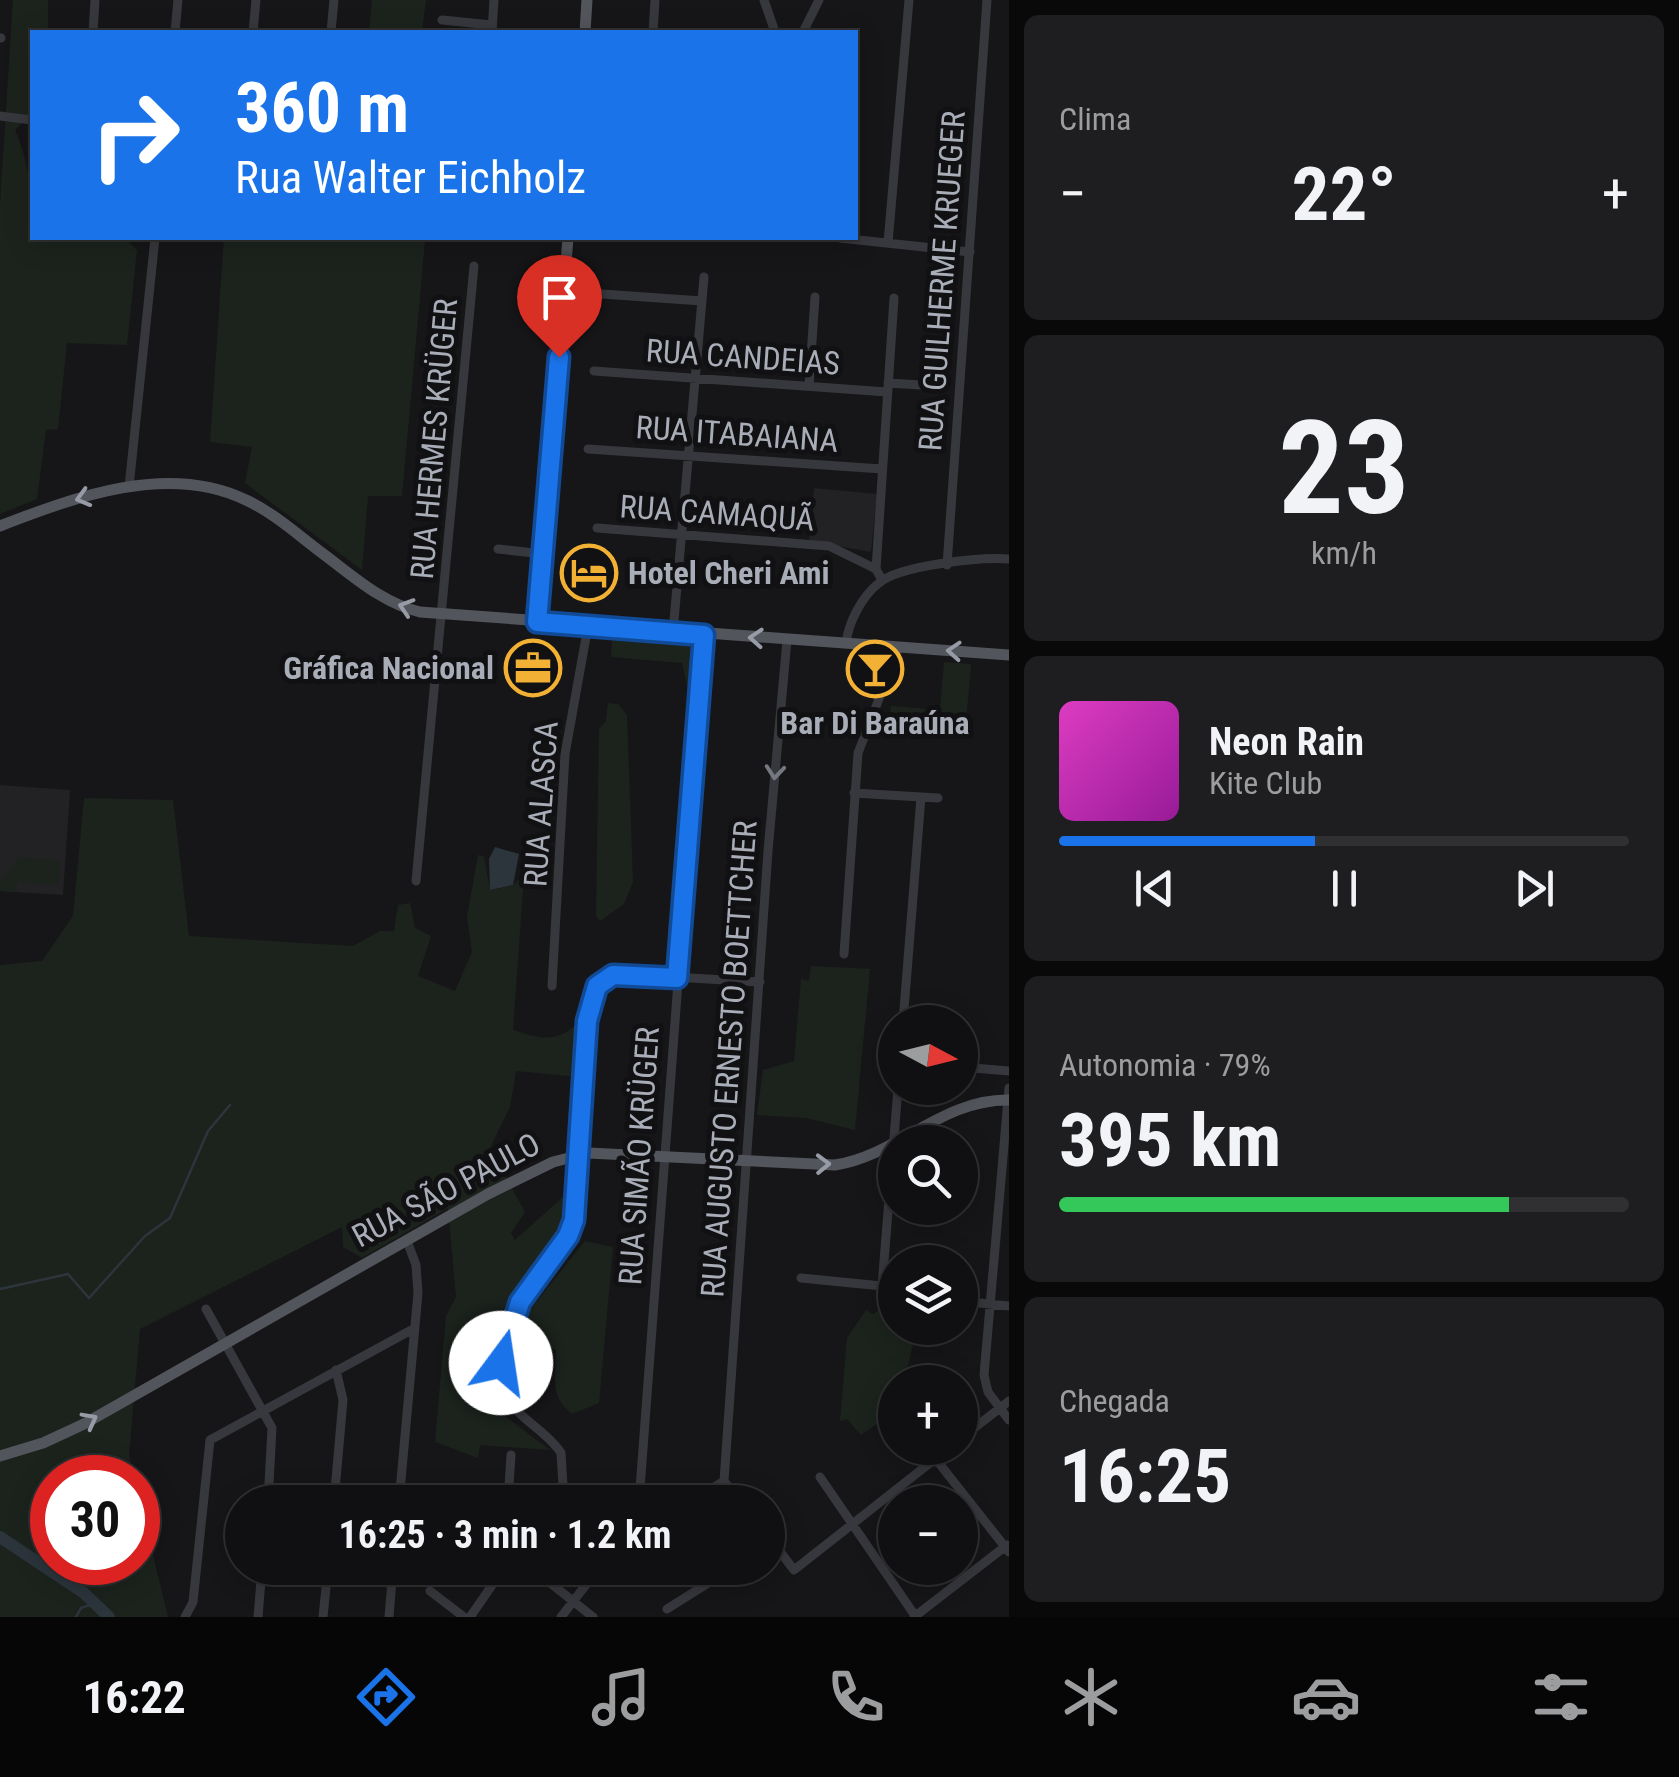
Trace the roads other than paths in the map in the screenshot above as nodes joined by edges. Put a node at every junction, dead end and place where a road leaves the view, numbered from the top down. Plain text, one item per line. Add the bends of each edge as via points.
1 (95, 0) edge
2 (178, 0) edge
3 (256, 0) edge
4 (334, 0) edge
5 (494, 0) edge
6 (588, 0) edge
7 (656, 0) edge
8 (764, 0) edge
9 (819, 0) edge
10 (909, 0) edge
11 (987, 0) edge
12 (442, 20) dead end
13 (492, 29) edge
14 (93, 30) edge
15 (174, 30) edge
16 (253, 30) edge
17 (331, 30) edge
18 (585, 30) edge
19 (653, 30) edge
20 (774, 30) edge
21 (804, 30) edge
22 (0, 116) edge
23 (30, 120) edge
24 (155, 240) edge
25 (568, 240) edge
26 (858, 240) edge
27 (888, 243) junction
28 (970, 252) junction
29 (474, 266) dead end
30 (704, 277) dead end
31 (602, 294) dead end
32 (815, 296) dead end
33 (894, 298) dead end
34 (702, 301) junction
35 (594, 371) dead end
36 (695, 378) junction
37 (921, 385) dead end
38 (809, 386) junction
39 (888, 388) junction
40 (588, 450) dead end
41 (688, 456) junction
42 (882, 468) junction
43 (130, 487) junction
44 (0, 526) edge
45 (597, 528) dead end
46 (681, 535) junction
47 (498, 550) dead end
48 (543, 554) junction
49 (1009, 559) edge
50 (948, 565) junction
51 (876, 569) junction
52 (882, 580) junction
53 (442, 615) junction
54 (537, 622) junction
55 (588, 626) junction
56 (672, 632) junction
57 (704, 635) junction
58 (787, 640) junction
59 (846, 644) junction
60 (899, 647) junction
61 (1009, 655) edge
62 (854, 793) junction
63 (920, 797) junction
64 (938, 798) dead end
65 (416, 881) dead end
66 (844, 954) dead end
67 (677, 978) junction
68 (760, 982) junction
69 (552, 986) dead end
70 (904, 1005) edge
71 (978, 1068) edge
72 (1009, 1072) edge
73 (1009, 1088) edge
74 (1008, 1100) edge
75 (923, 1125) edge
76 (878, 1150) edge
77 (578, 1155) junction
78 (664, 1156) junction
79 (748, 1162) junction
80 (887, 1225) edge
81 (407, 1240) junction
82 (801, 1278) dead end
83 (978, 1303) edge
84 (990, 1304) junction
85 (1009, 1306) edge
86 (206, 1309) dead end
87 (415, 1328) junction
88 (225, 1343) junction
89 (336, 1370) junction
90 (1009, 1400) edge
91 (1000, 1408) junction
92 (262, 1410) junction
93 (1009, 1420) edge
94 (978, 1425) edge
95 (511, 1455) dead end
96 (0, 1456) edge
97 (927, 1465) edge
98 (942, 1465) edge
99 (820, 1478) dead end
100 (724, 1481) junction
101 (270, 1485) edge
102 (336, 1485) edge
103 (401, 1485) edge
104 (509, 1485) edge
105 (563, 1485) edge
106 (640, 1485) edge
107 (718, 1485) edge
108 (727, 1485) edge
109 (854, 1523) junction
110 (1008, 1548) edge
111 (785, 1560) edge
112 (261, 1585) edge
113 (326, 1585) edge
114 (392, 1585) edge
115 (491, 1585) edge
116 (552, 1585) edge
117 (586, 1585) edge
118 (705, 1585) edge
119 (430, 1591) dead end
120 (573, 1602) junction
121 (667, 1609) dead end
122 (185, 1617) edge
123 (258, 1617) edge
124 (323, 1617) edge
125 (389, 1617) edge
126 (467, 1617) edge
127 (561, 1617) edge
128 (593, 1617) edge
129 (915, 1617) edge

1 - 14 street
2 - 15 street
3 - 16 street
4 - 17 street
5 - 13 street
6 - 18 main road
7 - 19 street
8 - 20 street
9 - 21 street
10 - 27 street
11 - 28 street, RUA GUILHERME KRUEGER
12 - 13 street
22 - 23 street
24 - 43 street
25 - 48 main road
26 - 27 street
27 - 28 street
28 - 50 street, RUA GUILHERME KRUEGER
29 - 53 street, RUA HERMES KRÜGER
30 - 34 street
31 - 34 street
32 - 38 street
33 - 39 street
34 - 36 street
35 - 36 street, RUA CANDEIAS
36 - 38 street, RUA CANDEIAS
36 - 41 street
37 - 39 street, RUA CANDEIAS
38 - 39 street, RUA CANDEIAS
39 - 42 street
40 - 41 street, RUA ITABAIANA
41 - 42 street, RUA ITABAIANA
41 - 46 street
42 - 51 street
43 -> 44 main road
53 -> 43 main road via 390,602 234,495 197,486
45 - 46 street, RUA CAMAQUÃ
46 - 51 street, RUA CAMAQUÃ via 829,546
46 - 56 street
47 - 48 street
48 - 54 main road
49 - 50 street
50 - 52 street
51 - 52 street
52 - 59 street via 854,617
53 - 54 main road
53 - 65 street, RUA HERMES KRÜGER
54 - 55 main road
55 - 56 main road
55 - 69 street, RUA ALASCA via 565,754
56 - 57 main road
58 -> 57 main road
57 - 67 street, RUA SIMÃO KRÜGER
58 - 59 main road
58 -> 68 street, RUA AUGUSTO ERNESTO BOETTCHER
59 - 60 main road
61 -> 60 main road
60 - 62 street via 860,744
62 - 63 street
62 - 66 street
63 - 64 street
63 - 70 street
67 - 68 street
67 - 77 street via 613,975 597,986 587,1021
67 - 78 street, RUA SIMÃO KRÜGER
68 - 79 street, RUA AUGUSTO ERNESTO BOETTCHER
71 - 72 street
73 - 74 street
74 - 75 main road, RUA SÃO PAULO via 950,1110
74 - 84 street
79 -> 76 main road, RUA SÃO PAULO via 835,1164
77 - 78 main road, RUA SÃO PAULO
77 - 81 main road, RUA SÃO PAULO via 514,1180
77 - 105 street via 571,1228 520,1302 501,1363 511,1404 561,1452
78 - 79 main road, RUA SÃO PAULO
78 - 106 street, RUA SIMÃO KRÜGER
79 - 100 street, RUA AUGUSTO ERNESTO BOETTCHER
80 - 82 street via 882,1286
81 - 87 street via 418,1278
81 - 88 main road, RUA SÃO PAULO
83 - 84 street
84 - 85 street
84 - 91 street via 984,1376
86 - 88 street
87 - 89 street
87 - 103 street
88 - 92 street
96 -> 88 main road, RUA SÃO PAULO via 84,1424
89 - 92 street
89 - 102 street via 343,1400
90 - 91 street
91 - 93 street
91 - 94 street
92 - 101 street via 274,1439
92 - 122 street via 207,1446 193,1602
95 - 104 street
97 - 109 street
98 - 110 street
99 - 109 street
100 - 107 street
100 - 108 street
109 - 111 street via 794,1570
109 - 129 street
110 - 129 street
112 - 123 street
113 - 124 street
114 - 125 street
115 - 126 street
116 - 120 street
117 - 120 street
118 - 121 street
119 - 126 street
120 - 127 street
120 - 128 street

